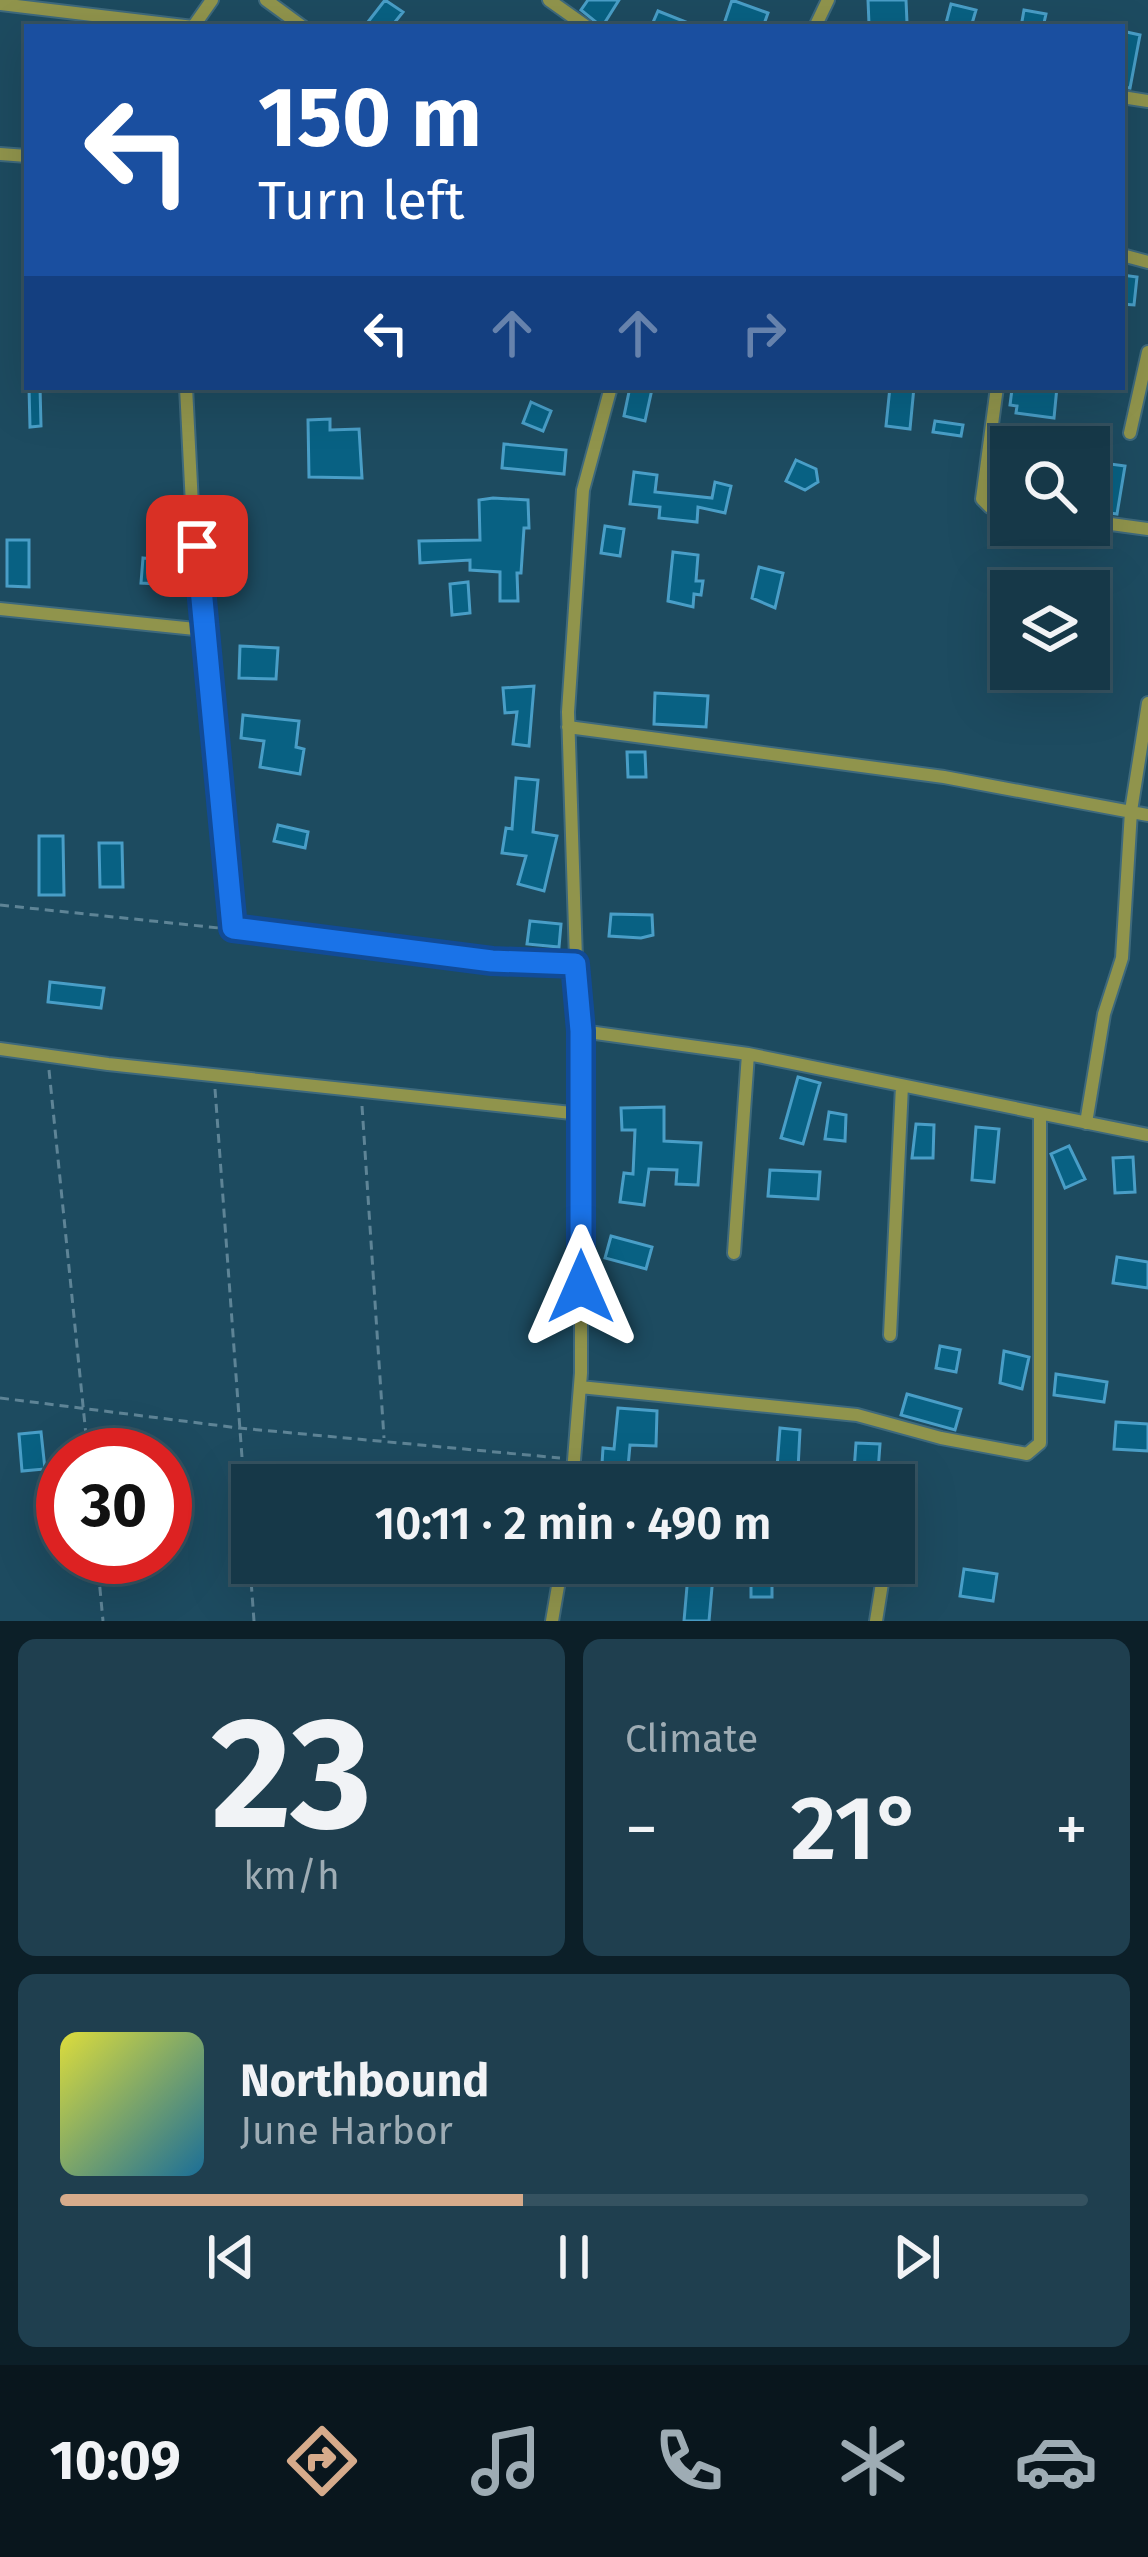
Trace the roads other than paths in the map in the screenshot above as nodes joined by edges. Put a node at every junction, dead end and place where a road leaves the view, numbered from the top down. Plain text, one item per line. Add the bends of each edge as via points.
1 (266, 0) edge
2 (550, 0) edge
3 (0, 4) edge
4 (168, 24) edge
5 (299, 24) edge
6 (583, 24) edge
7 (1148, 352) edge
8 (186, 390) edge
9 (610, 390) edge
10 (997, 390) edge
11 (992, 426) edge
12 (1130, 433) dead end
13 (990, 439) edge
14 (990, 507) edge
15 (1110, 524) edge
16 (1148, 529) edge
17 (0, 609) edge
18 (206, 630) junction
19 (1148, 703) edge
20 (568, 727) junction
21 (1131, 811) junction
22 (1148, 814) edge
23 (575, 964) junction
24 (581, 1031) junction
25 (0, 1049) edge
26 (748, 1054) junction
27 (902, 1086) junction
28 (581, 1114) junction
29 (1040, 1114) junction
30 (1086, 1123) junction
31 (1148, 1135) edge
32 (734, 1253) dead end
33 (890, 1335) dead end
34 (580, 1388) junction
35 (574, 1464) edge
36 (558, 1584) edge
37 (882, 1584) edge
38 (552, 1621) edge
39 (876, 1621) edge

1 - 5 street
2 - 6 street
3 - 4 street
7 - 12 street
8 - 18 street
9 - 20 street via 583,490
10 - 11 street
13 - 14 street via 982,499
15 - 16 street
17 - 18 street
18 - 23 street via 233,928
19 - 21 street
20 - 21 street via 944,777
20 - 23 street
21 - 22 street
21 - 30 street via 1122,958
23 - 24 street
24 - 26 street
24 - 28 street
25 - 28 street
26 - 27 street
26 - 32 street
27 - 29 street
27 - 33 street
28 - 34 street
29 - 30 street
29 - 34 street via 1040,1443 1027,1454 857,1415
30 - 31 street
34 - 35 street
36 - 38 street
37 - 39 street

